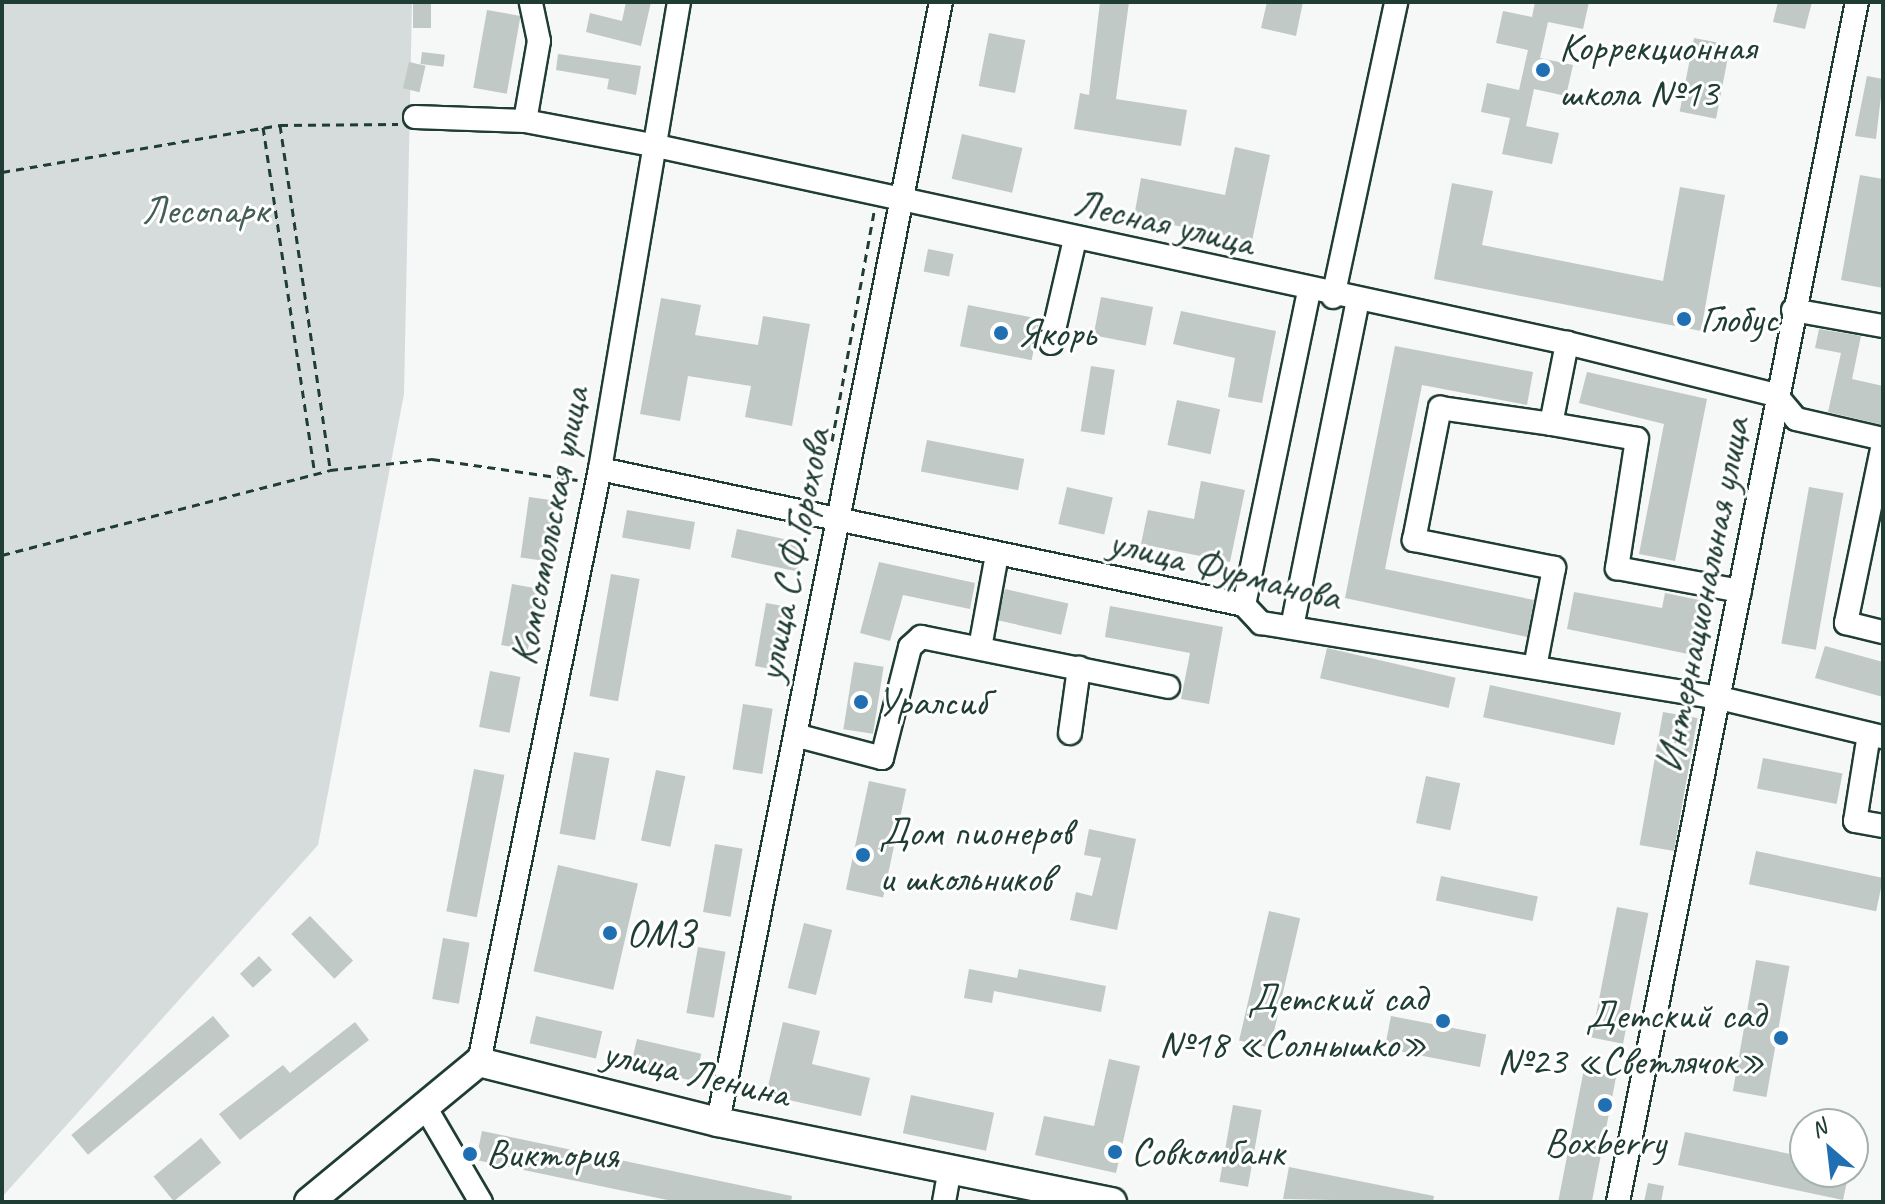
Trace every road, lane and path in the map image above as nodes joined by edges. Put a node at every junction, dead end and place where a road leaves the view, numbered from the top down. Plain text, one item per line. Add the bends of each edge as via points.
1 (531, 2) edge
2 (679, 2) edge
3 (941, 2) edge
4 (1396, 2) edge
5 (1857, 2) edge
6 (415, 120) joint
7 (525, 121) junction
8 (280, 125) junction
9 (263, 127) junction
10 (652, 145) junction
11 (2, 172) edge
12 (899, 200) junction
13 (1075, 239) junction
14 (1309, 291) junction
15 (1333, 297) junction
16 (1358, 301) junction
17 (1793, 310) junction
18 (1883, 326) edge
19 (1051, 343) dead end
20 (1567, 343) junction
21 (1776, 395) junction
22 (1551, 424) junction
23 (1883, 441) edge
24 (330, 470) junction
25 (315, 475) junction
26 (598, 476) junction
27 (837, 522) junction
28 (997, 554) junction
29 (2, 555) edge
30 (1740, 591) junction
31 (1244, 605) junction
32 (1292, 627) junction
33 (1883, 632) edge
34 (980, 648) junction
35 (1535, 667) junction
36 (1079, 668) junction
37 (1168, 687) dead end
38 (1720, 698) junction
39 (1070, 733) dead end
40 (795, 735) junction
41 (1876, 735) edge
42 (1883, 826) edge
43 (479, 1062) junction
44 (424, 1105) junction
45 (718, 1122) junction
46 (950, 1169) junction
47 (309, 1202) edge
48 (481, 1202) edge
49 (944, 1202) edge
50 (1112, 1202) edge
51 (1618, 1202) edge

1 - 7 street via 539,41
2 - 10 street, Комсомольская улица
3 - 12 street, улица С.Ф.Горохова
4 - 15 street
5 - 17 street, Интернациональная улица
6 - 7 street, Лесная улица
6 - 8 path
7 - 10 street, Лесная улица
8 - 9 path
8 - 24 path
9 - 11 path
9 - 25 path
10 - 12 street, Лесная улица
10 - 26 street, Комсомольская улица
12 - 13 street, Лесная улица
12 - 27 street, улица С.Ф.Горохова
13 - 14 street, Лесная улица
13 - 19 street
14 - 15 street, Лесная улица
14 - 31 street
15 - 16 street, Лесная улица
16 - 20 street, Лесная улица
16 - 32 street
17 - 18 street
17 - 21 street, Интернациональная улица
20 - 21 street, Лесная улица
20 - 22 street
21 - 23 street, Лесная улица via 1796,419
21 - 30 street, Интернациональная улица
22 - 30 street via 1637,439 1617,568
22 - 35 street via 1440,408 1414,540 1554,568
23 - 33 street via 1846,623
24 - 25 path
24 - 26 path via 432,459
25 - 29 path
26 - 27 street, улица Фурманова
26 - 43 street, Комсомольская улица
27 - 28 street, улица Фурманова
27 - 40 street, улица С.Ф.Горохова
28 - 31 street, улица Фурманова
28 - 34 street
30 - 38 street, Интернациональная улица
31 - 32 street, улица Фурманова via 1261,623
32 - 35 street, улица Фурманова
34 - 36 street
34 - 40 street via 926,637 912,642 879,760
35 - 38 street, улица Фурманова
36 - 37 street
36 - 39 street
38 - 41 street, улица Фурманова
38 - 51 street, Интернациональная улица
40 - 45 street, улица С.Ф.Горохова
41 - 42 street via 1855,821
43 - 44 main road
43 - 45 main road, улица Ленина
44 - 47 main road
44 - 48 street
45 - 46 main road, улица Ленина
46 - 49 street
46 - 50 main road, улица Ленина

